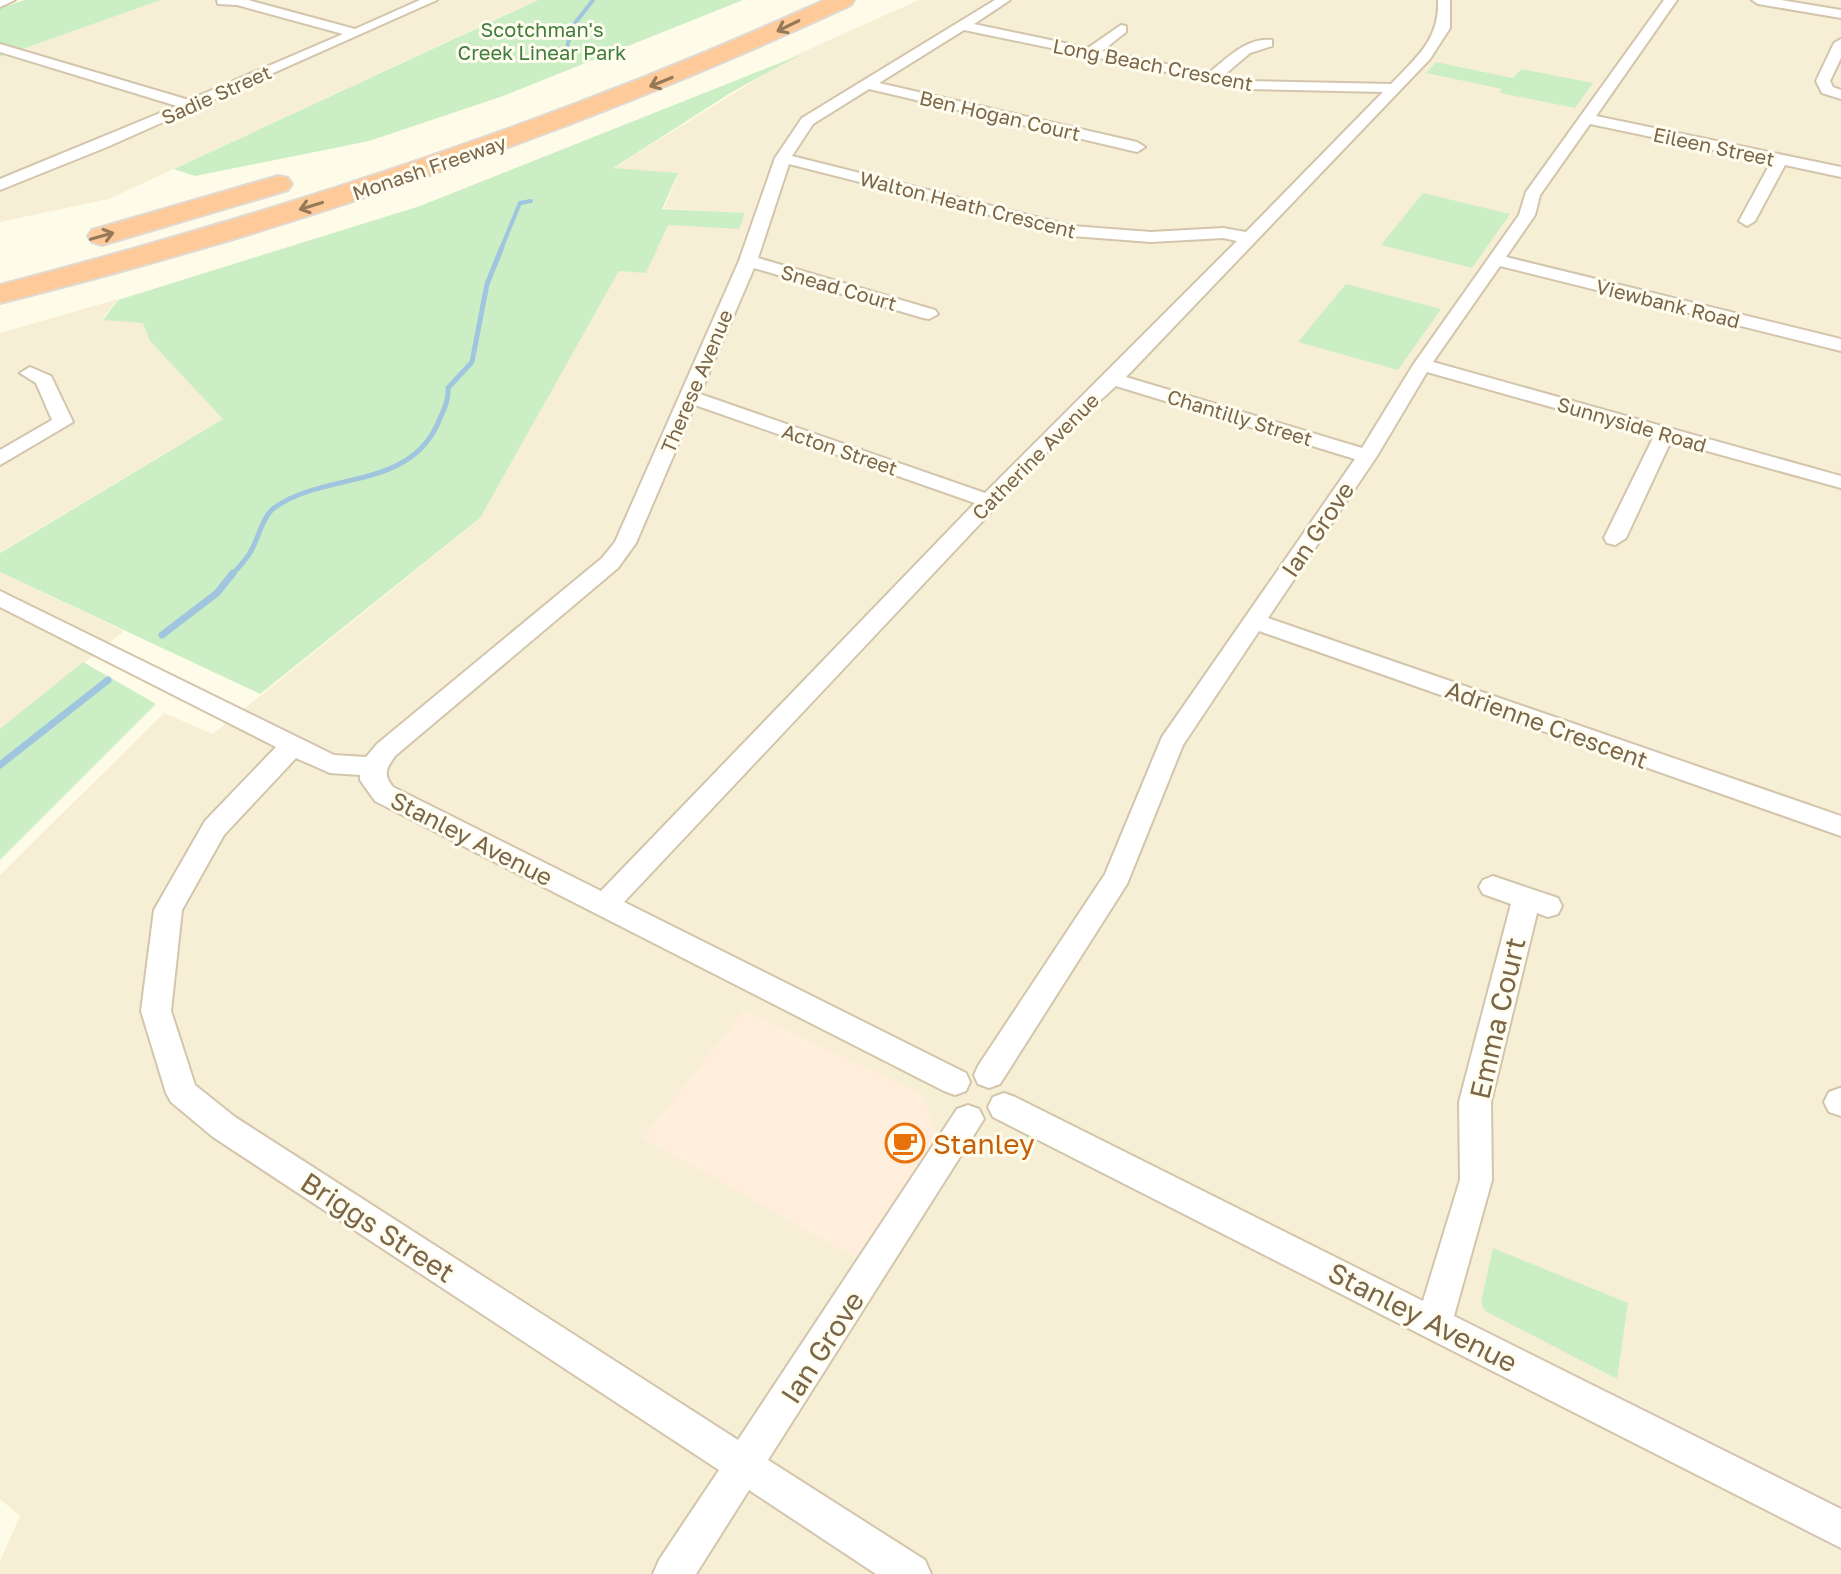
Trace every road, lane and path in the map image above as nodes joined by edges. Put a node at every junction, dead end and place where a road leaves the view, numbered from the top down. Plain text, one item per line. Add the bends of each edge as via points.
1 (9, 0) edge
2 (431, 0) edge
3 (785, 0) edge
4 (843, 0) edge
5 (1004, 0) edge
6 (1444, 0) edge
7 (1671, 0) edge
8 (1758, 0) edge
9 (223, 1) edge
10 (0, 3) edge
11 (1841, 14) edge
12 (962, 26) junction
13 (1121, 29) dead end
14 (356, 33) junction
15 (1267, 43) dead end
16 (1841, 43) edge
17 (0, 48) edge
18 (1090, 53) junction
19 (656, 56) dead end
20 (1210, 79) junction
21 (864, 84) junction
22 (1393, 88) junction
23 (1841, 95) edge
24 (189, 105) junction
25 (1587, 119) junction
26 (1137, 147) dead end
27 (783, 158) junction
28 (1780, 160) junction
29 (1841, 172) edge
30 (301, 177) dead end
31 (0, 185) edge
32 (1747, 221) dead end
33 (1250, 238) junction
34 (81, 242) dead end
35 (1495, 260) junction
36 (748, 261) junction
37 (0, 294) edge
38 (929, 314) dead end
39 (1841, 345) edge
40 (1422, 365) junction
41 (30, 373) dead end
42 (1113, 379) junction
43 (690, 397) junction
44 (1665, 433) junction
45 (1367, 456) junction
46 (0, 459) edge
47 (1841, 482) edge
48 (989, 501) junction
49 (1615, 538) dead end
50 (0, 598) edge
51 (1254, 621) junction
52 (294, 744) junction
53 (373, 767) junction
54 (1841, 826) edge
55 (1493, 887) dead end
56 (604, 905) junction
57 (989, 1075) junction
58 (955, 1082) junction
59 (1004, 1107) junction
60 (968, 1119) junction
61 (1434, 1323) junction
62 (746, 1466) junction
63 (1841, 1529) edge
64 (673, 1574) edge
65 (911, 1574) edge

1 - 10 street
2 - 14 street, Sadie Street
3 - 19 highway
4 -> 37 highway, Monash Freeway via 734,53 563,121 351,194
5 - 12 street, Therese Avenue
6 - 22 street, Catherine Avenue via 1447,23 1438,42
7 - 25 street, Ian Grove
8 - 11 street
9 - 14 street
12 - 18 street, Long Beach Crescent
12 - 21 street, Therese Avenue
13 - 18 street
14 - 24 street, Sadie Street
15 - 20 street via 1245,50
16 - 23 street via 1823,81 1827,90
17 - 24 street
18 - 20 street, Long Beach Crescent
20 - 22 street, Long Beach Crescent via 1291,88
21 - 26 street, Ben Hogan Court
21 - 27 street, Therese Avenue via 807,121
22 - 33 street, Catherine Avenue
24 - 31 street, Sadie Street
25 - 28 street, Eileen Street
25 - 35 street, Ian Grove via 1532,195 1527,215
27 - 33 street, Walton Heath Crescent via 1072,231
27 - 36 street, Therese Avenue
28 - 29 street, Eileen Street
28 - 32 street
34 -> 30 highway
33 - 42 street, Catherine Avenue
35 - 39 street, Viewbank Road
35 - 40 street, Ian Grove
36 - 38 street, Snead Court
36 - 43 street, Therese Avenue
40 - 44 street, Sunnyside Road
40 - 45 street, Ian Grove
41 - 46 street via 44,380 63,422
42 - 45 street, Chantilly Street
42 - 48 street, Catherine Avenue
43 - 48 street, Acton Street
43 - 53 street, Therese Avenue via 625,543 610,563 386,750
44 - 47 street, Sunnyside Road
44 - 49 street
45 - 51 street, Ian Grove
48 - 56 street, Catherine Avenue
50 - 52 street, Stanley Avenue
51 - 54 street, Adrienne Crescent
51 - 57 street, Ian Grove via 1171,743 1117,877
52 - 53 street, Stanley Avenue via 330,764
52 - 62 street, Briggs Street via 214,828 168,910 156,1011 182,1093 224,1127
53 - 56 street, Stanley Avenue via 373,780 384,794
55 - 61 street, Emma Court via 1537,903 1475,1102 1476,1180
56 - 58 street, Stanley Avenue
57 - 58 street via 973,1073
57 - 59 street via 1002,1085
58 - 60 street via 951,1101
59 - 60 street via 991,1119
59 - 61 street, Stanley Avenue
60 - 62 street, Ian Grove
61 - 63 street, Stanley Avenue
62 - 64 street, Ian Grove
62 - 65 street, Briggs Street

